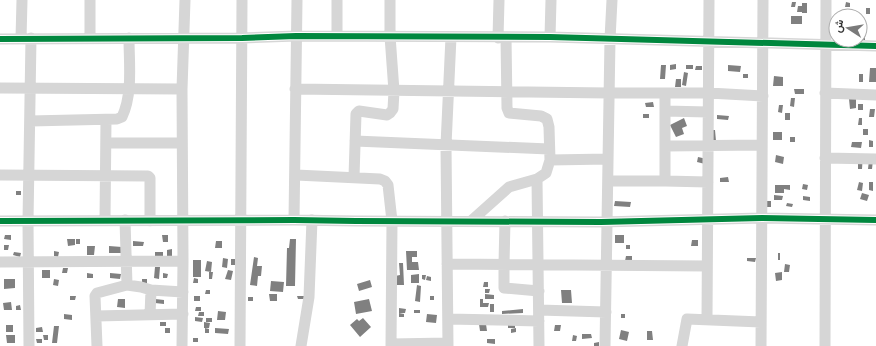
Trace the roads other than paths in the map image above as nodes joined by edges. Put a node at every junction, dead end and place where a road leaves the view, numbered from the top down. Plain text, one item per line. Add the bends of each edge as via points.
1 (22, 0) edge
2 (90, 0) edge
3 (185, 0) edge
4 (242, 0) edge
5 (297, 0) edge
6 (337, 0) edge
7 (390, 0) edge
8 (499, 0) edge
9 (551, 0) edge
10 (612, 0) edge
11 (710, 0) edge
12 (763, 0) edge
13 (826, 0) edge
14 (296, 36) junction
15 (337, 36) junction
16 (390, 36) junction
17 (451, 37) junction
18 (502, 37) junction
19 (550, 37) junction
20 (90, 38) junction
21 (129, 38) junction
22 (183, 38) junction
23 (242, 38) junction
24 (0, 39) edge
25 (26, 39) junction
26 (610, 39) junction
27 (709, 41) junction
28 (763, 43) junction
29 (826, 44) junction
30 (876, 46) edge
31 (0, 88) edge
32 (31, 88) junction
33 (128, 89) junction
34 (182, 89) junction
35 (295, 89) junction
36 (394, 90) junction
37 (449, 91) junction
38 (506, 92) junction
39 (609, 93) junction
40 (709, 93) junction
41 (825, 93) junction
42 (665, 94) junction
43 (876, 95) edge
44 (763, 96) junction
45 (665, 111) junction
46 (708, 112) junction
47 (106, 120) junction
48 (30, 121) junction
49 (355, 141) junction
50 (106, 143) junction
51 (182, 143) junction
52 (446, 145) junction
53 (762, 145) junction
54 (665, 146) junction
55 (708, 147) junction
56 (550, 154) junction
57 (825, 158) junction
58 (876, 158) edge
59 (608, 159) junction
60 (0, 175) edge
61 (29, 175) junction
62 (296, 175) junction
63 (106, 176) junction
64 (354, 177) junction
65 (537, 179) junction
66 (608, 181) junction
67 (665, 181) junction
68 (708, 182) junction
69 (762, 218) junction
70 (824, 219) junction
71 (105, 220) junction
72 (125, 220) junction
73 (294, 220) junction
74 (312, 220) junction
75 (708, 220) junction
76 (876, 220) edge
77 (0, 221) edge
78 (28, 221) junction
79 (150, 221) junction
80 (182, 221) junction
81 (241, 221) junction
82 (392, 221) junction
83 (471, 221) junction
84 (505, 221) junction
85 (447, 222) junction
86 (539, 222) junction
87 (607, 222) junction
88 (127, 261) junction
89 (184, 261) junction
90 (0, 262) edge
91 (29, 262) junction
92 (448, 264) junction
93 (504, 264) junction
94 (539, 264) junction
95 (607, 265) junction
96 (707, 266) junction
97 (127, 285) junction
98 (151, 290) junction
99 (539, 291) junction
100 (183, 292) junction
101 (606, 312) junction
102 (183, 314) junction
103 (150, 315) junction
104 (539, 315) junction
105 (96, 316) junction
106 (448, 319) junction
107 (707, 319) junction
108 (761, 322) junction
109 (391, 345) edge
110 (448, 345) edge
111 (29, 346) edge
112 (96, 346) edge
113 (182, 346) edge
114 (240, 346) edge
115 (301, 346) edge
116 (539, 346) edge
117 (605, 346) edge
118 (682, 346) edge
119 (761, 346) edge
120 (824, 346) edge

1 - 25 street
2 - 20 street
3 - 22 street
4 - 23 street
5 - 14 street
6 - 15 street
7 - 16 street
8 - 18 street
9 - 19 street
10 - 26 street
11 - 27 street
12 - 28 street
13 - 29 street
14 - 15 street
14 - 23 street
14 - 35 street
15 - 16 street
16 - 17 street
16 - 36 street
17 - 18 street
17 - 37 street
18 - 19 street
18 - 38 street
19 - 26 street
20 - 21 street
20 - 25 street
21 - 22 street
21 - 33 street
22 - 23 street
22 - 34 street
23 - 81 street
24 - 25 street
25 - 32 street
26 - 27 street
26 - 39 street
27 - 28 street
27 - 40 street
28 - 29 street
28 - 44 street
29 - 30 street
29 - 41 street
31 - 32 street
32 - 33 street
32 - 48 street
33 - 34 street
33 - 47 street via 122,117
34 - 51 street
35 - 36 street
35 - 62 street
36 - 37 street
36 - 49 street via 393,109 390,113 386,115 359,111 356,114
37 - 38 street
37 - 52 street
38 - 39 street
38 - 56 street via 509,113 541,116 547,119
39 - 42 street
39 - 59 street
40 - 42 street
40 - 44 street
40 - 46 street
41 - 43 street
41 - 57 street
42 - 45 street
44 - 53 street
45 - 46 street
45 - 54 street
46 - 55 street
47 - 48 street
47 - 50 street
48 - 61 street
49 - 52 street
49 - 64 street
50 - 51 street
50 - 63 street
51 - 80 street
52 - 56 street
52 - 85 street
53 - 55 street
53 - 69 street
54 - 55 street
54 - 67 street
55 - 68 street
56 - 59 street
56 - 65 street via 546,173
57 - 58 street
57 - 70 street
59 - 66 street
60 - 61 street
61 - 63 street
61 - 78 street
62 - 64 street
62 - 73 street
63 - 71 street
63 - 79 street via 150,178
64 - 82 street via 385,181 388,185
65 - 83 street via 509,187
65 - 86 street
66 - 67 street
66 - 87 street
67 - 68 street
68 - 75 street
69 - 70 street
69 - 75 street
69 - 108 street
70 - 76 street
70 - 120 street
71 - 72 street
71 - 78 street
72 - 79 street
72 - 88 street
73 - 74 street
73 - 81 street
74 - 82 street
74 - 115 street via 309,298
75 - 87 street
75 - 96 street
77 - 78 street
78 - 91 street
79 - 80 street
80 - 81 street
80 - 89 street
81 - 114 street
82 - 85 street
82 - 109 street
83 - 84 street
83 - 85 street
84 - 86 street
84 - 93 street
85 - 92 street
86 - 87 street
86 - 94 street
87 - 95 street
88 - 89 street
88 - 91 street
88 - 97 street
89 - 100 street
90 - 91 street
91 - 111 street
92 - 93 street
92 - 106 street
93 - 94 street
93 - 99 street via 504,288
94 - 95 street
94 - 99 street
95 - 96 street
95 - 101 street
96 - 107 street
97 - 98 street
97 - 105 street via 97,292
98 - 100 street
98 - 103 street
99 - 104 street
100 - 102 street
101 - 104 street
101 - 117 street
102 - 103 street
102 - 113 street
103 - 105 street
104 - 106 street
104 - 116 street
105 - 112 street
106 - 110 street
107 - 108 street
107 - 118 street via 687,319
108 - 119 street
109 - 110 street

